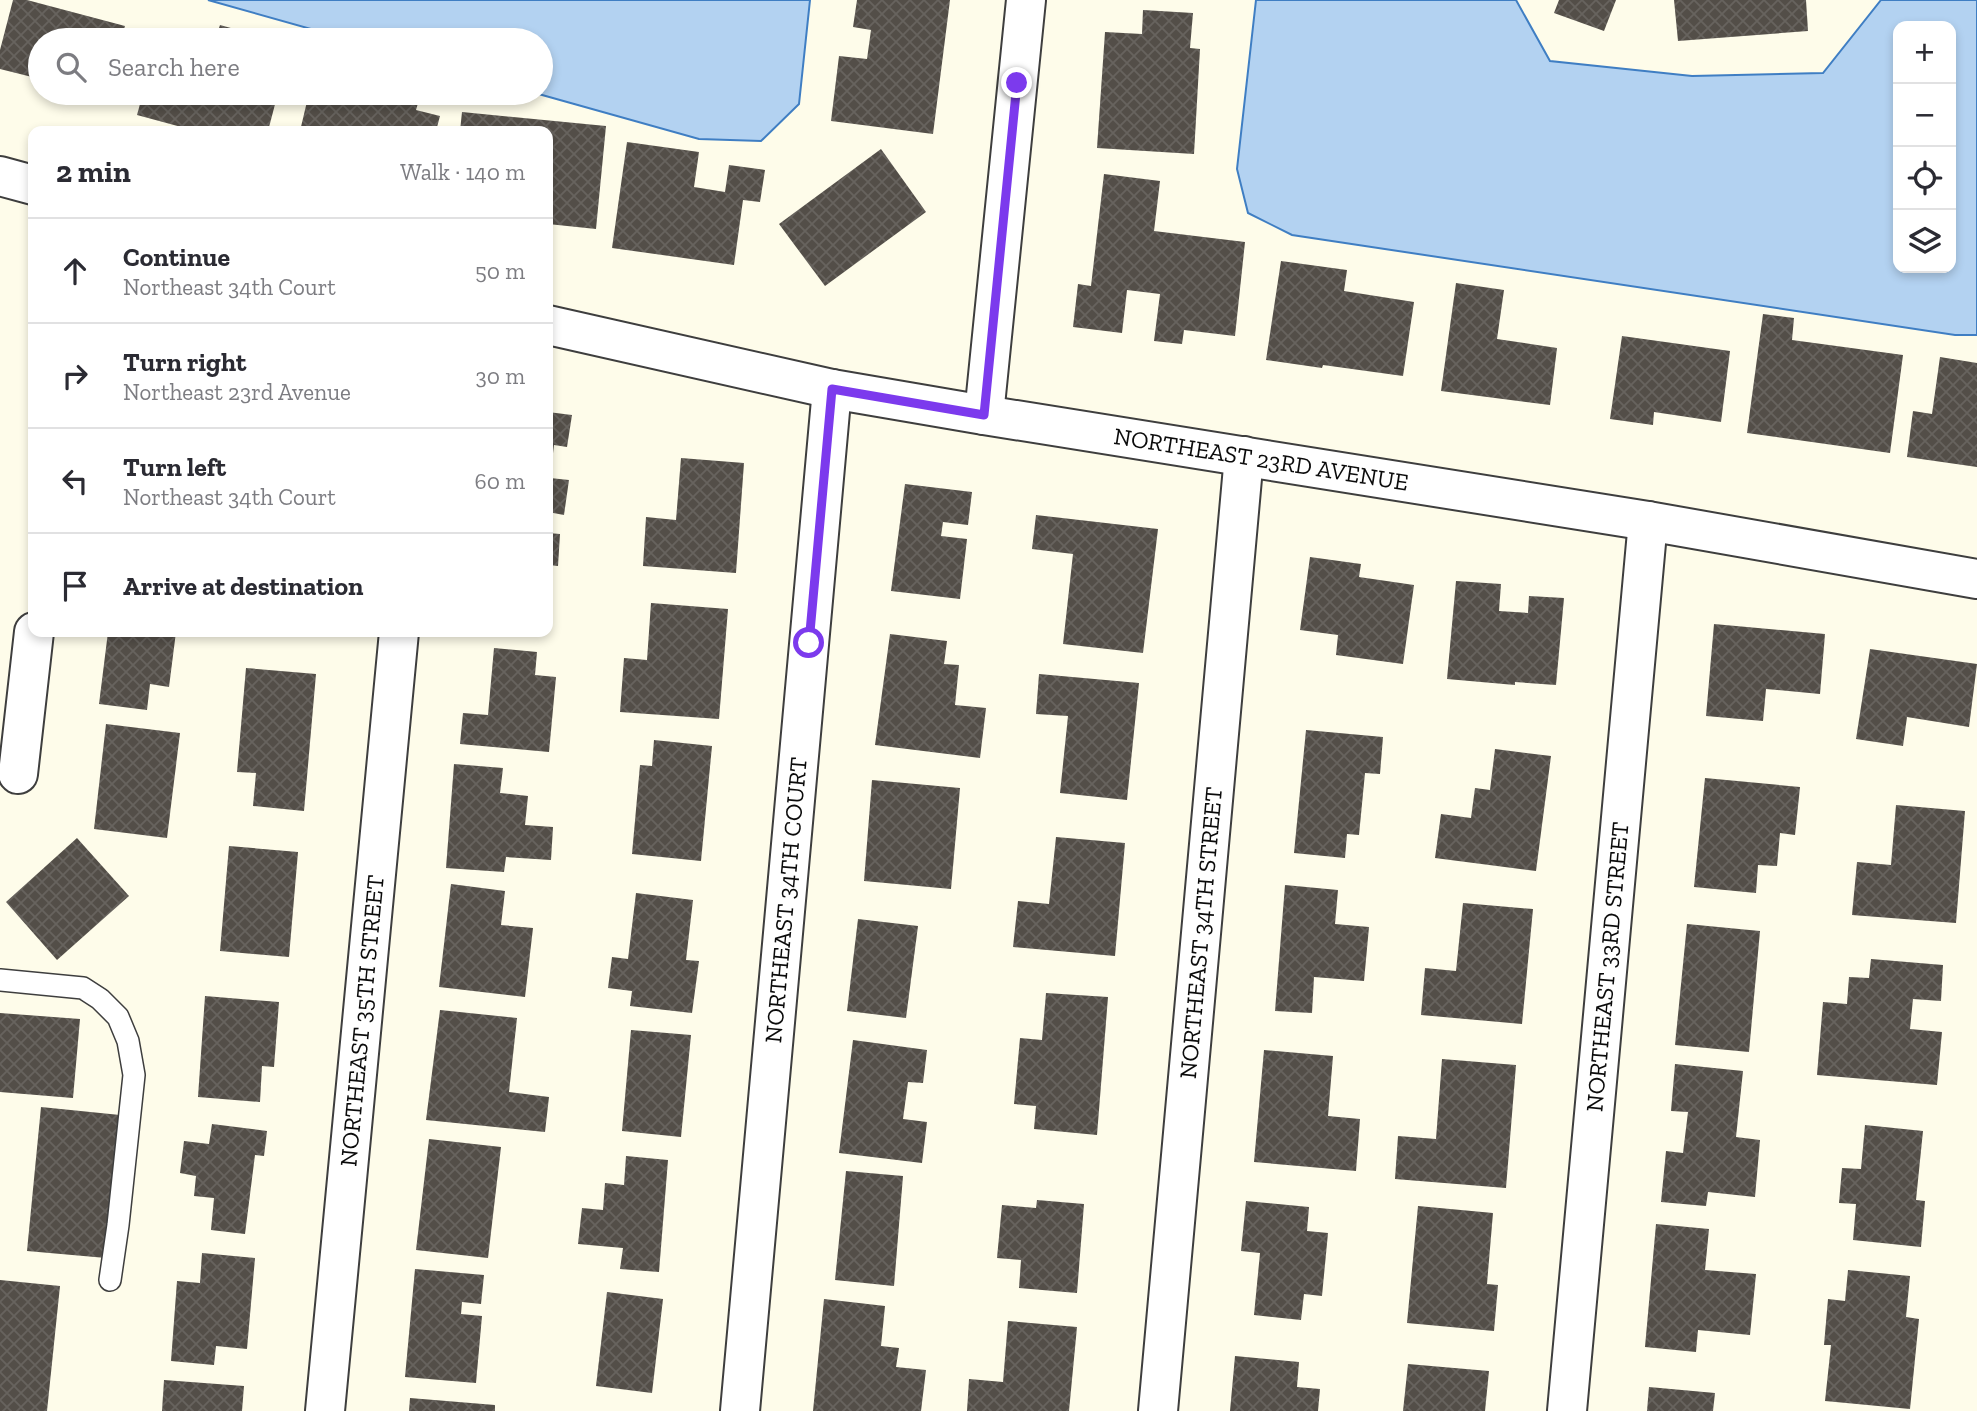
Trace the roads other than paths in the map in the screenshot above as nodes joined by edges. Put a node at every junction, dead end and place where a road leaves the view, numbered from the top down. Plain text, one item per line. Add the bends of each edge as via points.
1 (1026, 0) edge
2 (0, 176) edge
3 (28, 184) edge
4 (553, 326) edge
5 (832, 389) junction
6 (984, 415) junction
7 (1244, 456) junction
8 (1648, 520) junction
9 (1977, 579) edge
10 (33, 637) edge
11 (399, 637) edge
12 (18, 774) dead end
13 (0, 980) edge
14 (110, 1280) dead end
15 (325, 1411) edge
16 (740, 1411) edge
17 (1158, 1411) edge
18 (1567, 1411) edge

1 - 6 street
2 - 3 street
4 - 5 street, NORTHEAST 23RD AVENUE
5 - 6 street, NORTHEAST 23RD AVENUE
5 - 16 street, NORTHEAST 34TH COURT
6 - 7 street, NORTHEAST 23RD AVENUE
7 - 8 street, NORTHEAST 23RD AVENUE
7 - 17 street, NORTHEAST 34TH STREET
8 - 9 street, NORTHEAST 23RD AVENUE
8 - 18 street, NORTHEAST 33RD STREET
10 - 12 street
11 - 15 street, NORTHEAST 35TH STREET
13 - 14 lane via 83,988 118,1017 128,1041 134,1075

